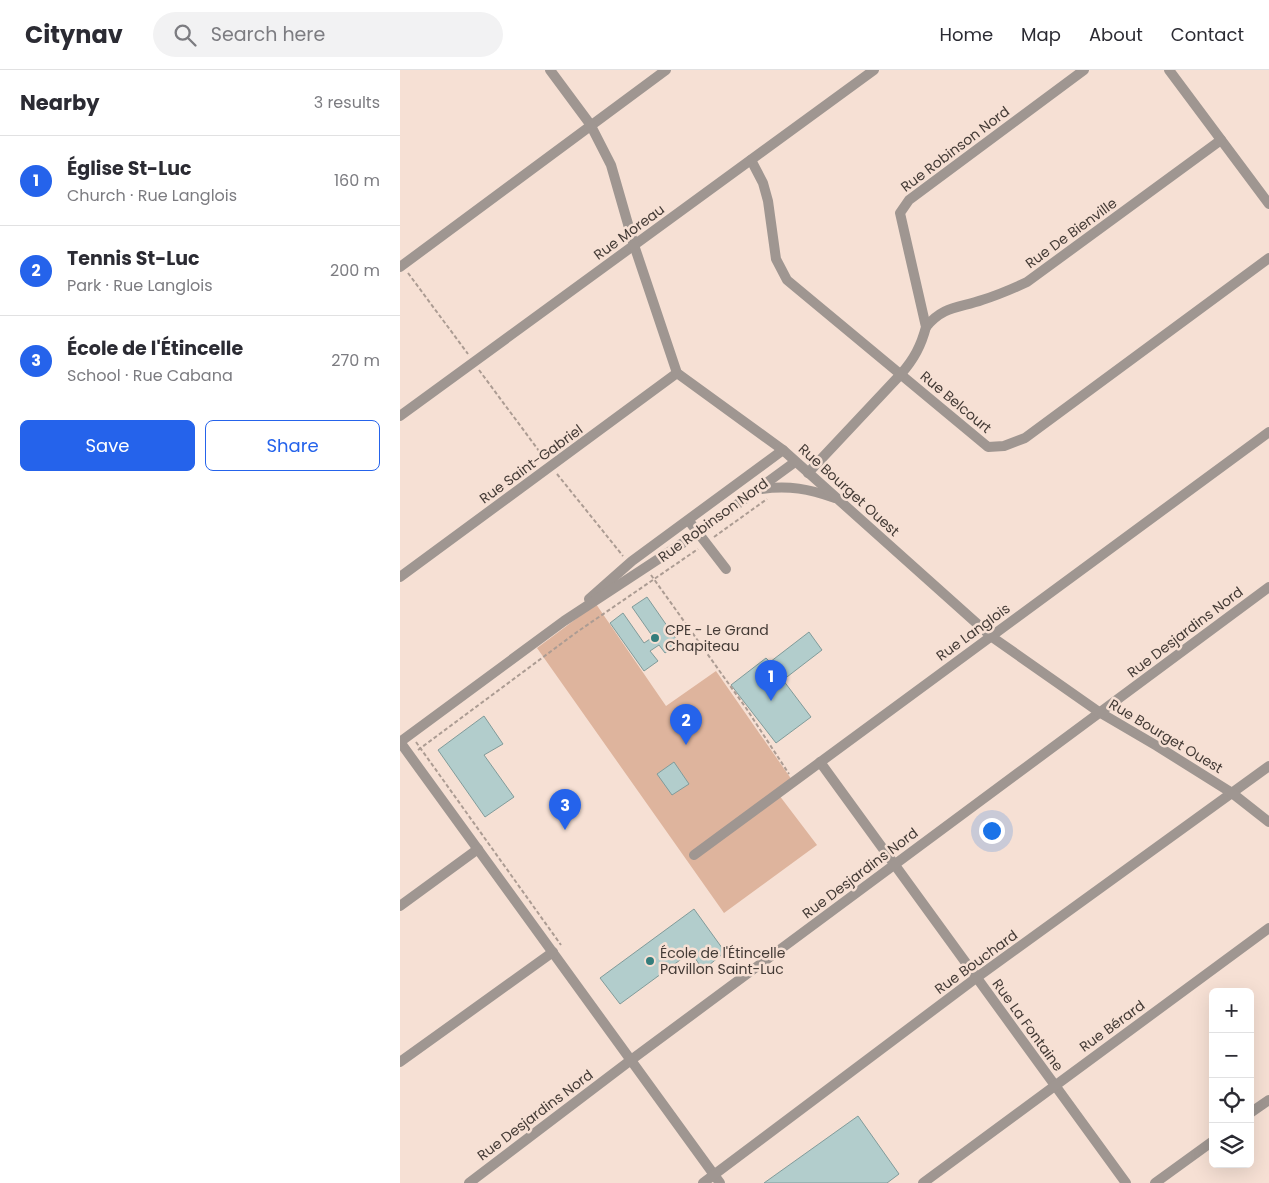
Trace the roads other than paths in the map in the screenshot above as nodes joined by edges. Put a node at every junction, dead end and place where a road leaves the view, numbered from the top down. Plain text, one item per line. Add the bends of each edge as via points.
1 (550, 70) edge
2 (666, 70) edge
3 (874, 70) edge
4 (1084, 70) edge
5 (1169, 70) edge
6 (590, 124) junction
7 (1221, 140) junction
8 (751, 160) junction
9 (1269, 204) edge
10 (634, 245) junction
11 (1269, 258) edge
12 (401, 266) edge
13 (926, 327) junction
14 (677, 373) junction
15 (901, 374) junction
16 (400, 416) edge
17 (1269, 432) edge
18 (783, 450) junction
19 (795, 462) junction
20 (808, 473) junction
21 (758, 490) junction
22 (835, 498) junction
23 (689, 520) junction
24 (698, 532) junction
25 (726, 569) dead end
26 (400, 577) edge
27 (1269, 587) edge
28 (564, 621) junction
29 (992, 637) junction
30 (1099, 712) junction
31 (400, 742) edge
32 (820, 762) junction
33 (1269, 766) edge
34 (1232, 793) junction
35 (1269, 822) edge
36 (478, 849) junction
37 (694, 855) dead end
38 (894, 865) junction
39 (400, 906) edge
40 (1269, 928) edge
41 (553, 952) junction
42 (976, 978) junction
43 (631, 1060) junction
44 (400, 1062) edge
45 (1055, 1086) junction
46 (1269, 1100) edge
47 (1254, 1110) edge
48 (1209, 1144) edge
49 (717, 1179) edge
50 (469, 1183) edge
51 (703, 1183) edge
52 (923, 1183) edge
53 (1126, 1183) edge
54 (1155, 1183) edge

1 - 6 street
2 - 6 street
3 - 8 street, Rue Moreau
4 - 13 street, Rue Robinson Nord via 909,200 900,213
5 - 7 street
6 - 10 street via 611,165
6 - 12 street
7 - 9 street
7 - 13 street, Rue De Bienville via 1026,282 1003,294 936,315
8 - 10 street, Rue Moreau
8 - 15 street, Rue Belcourt via 768,201 776,258 787,280
10 - 14 street
10 - 16 street, Rue Moreau
11 - 15 street, Rue Belcourt via 1026,438 1004,446 988,447
13 - 15 street via 915,358
14 - 18 street, Rue Bourget Ouest
14 - 26 street, Rue Saint-Gabriel
15 - 20 street
17 - 29 street, Rue Langlois
18 - 19 street, Rue Bourget Ouest
18 - 23 street, Rue Robinson Nord
19 - 20 street, Rue Bourget Ouest
19 - 21 street, Rue Robinson Nord
20 - 22 street, Rue Bourget Ouest
21 - 22 street via 783,486 804,488
21 - 24 street, Rue Robinson Nord
22 - 29 street, Rue Bourget Ouest
23 - 24 street
23 - 28 street, Rue Robinson Nord via 632,562
24 - 25 street
24 - 28 street, Rue Robinson Nord
27 - 30 street, Rue Desjardins Nord
28 - 31 street, Rue Robinson Nord
29 - 30 street, Rue Bourget Ouest
29 - 32 street, Rue Langlois
30 - 34 street, Rue Bourget Ouest
30 - 38 street, Rue Desjardins Nord
31 - 36 street
32 - 37 street, Rue Langlois
32 - 38 street, Rue La Fontaine
33 - 34 street, Rue Bouchard
34 - 35 street, Rue Bourget Ouest
34 - 42 street, Rue Bouchard
36 - 39 street
36 - 41 street
38 - 42 street, Rue La Fontaine
38 - 43 street, Rue Desjardins Nord
40 - 45 street, Rue Bérard
41 - 43 street
41 - 44 street
42 - 45 street, Rue La Fontaine
42 - 49 street, Rue Bouchard
43 - 49 street
43 - 50 street, Rue Desjardins Nord
45 - 52 street, Rue Bérard
45 - 53 street, Rue La Fontaine
46 - 47 street
48 - 54 street
49 - 51 street, Rue Bouchard

